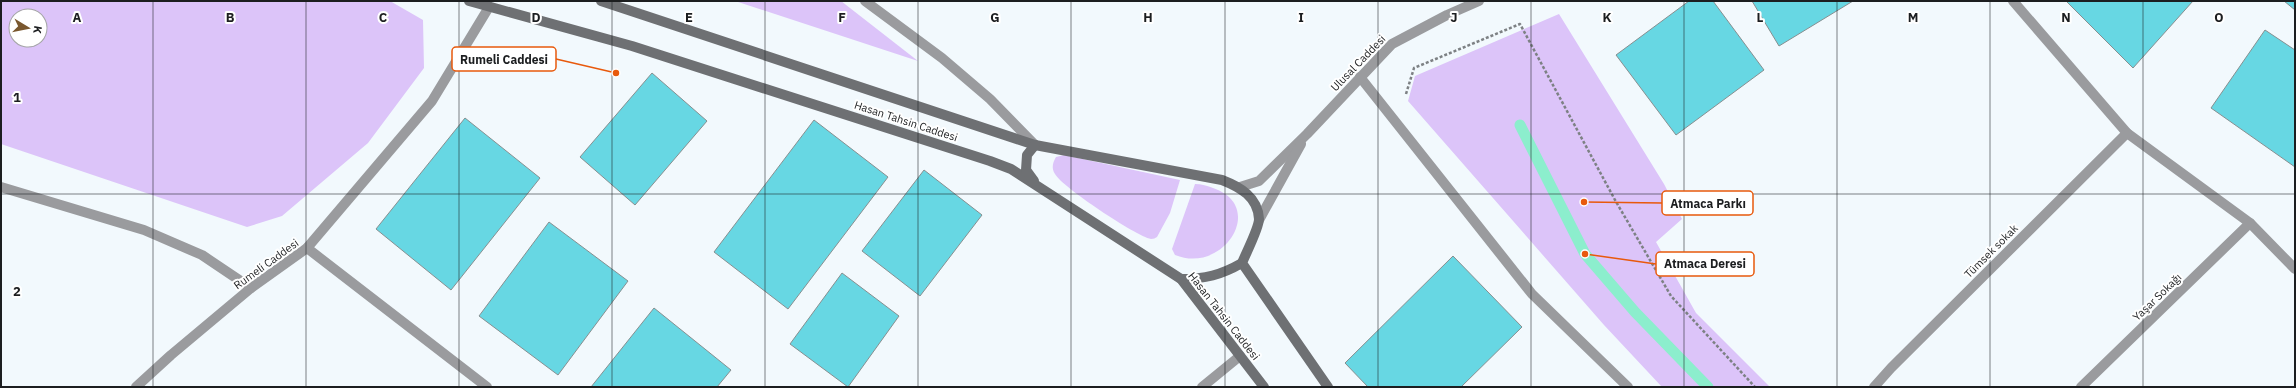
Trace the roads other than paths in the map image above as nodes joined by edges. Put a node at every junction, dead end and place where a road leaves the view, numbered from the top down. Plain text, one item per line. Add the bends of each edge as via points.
1 (469, 1) edge
2 (601, 1) edge
3 (865, 1) edge
4 (1479, 1) edge
5 (2013, 1) edge
6 (489, 7) junction
7 (1360, 77) junction
8 (2127, 133) junction
9 (1307, 134) junction
10 (1035, 145) junction
11 (1037, 184) junction
12 (1240, 187) junction
13 (1, 188) edge
14 (1259, 220) junction
15 (2250, 224) junction
16 (307, 248) junction
17 (1242, 263) junction
18 (2295, 268) edge
19 (1181, 279) junction
20 (251, 288) junction
21 (1240, 356) junction
22 (136, 387) edge
23 (487, 387) edge
24 (1202, 387) edge
25 (1264, 387) edge
26 (1328, 387) edge
27 (1628, 387) edge
28 (1874, 387) edge
29 (2081, 387) edge

1 - 6 main road, Hasan Tahsin Caddesi
2 - 10 main road, Hasan Tahsin Caddesi
3 - 10 street via 942,58 990,99
4 - 7 street, Ulusal Caddesi via 1392,44
5 - 8 street
6 - 11 main road, Hasan Tahsin Caddesi via 632,46 990,161 1011,169
6 - 16 street, Rumeli Caddesi via 432,101
7 - 9 street, Ulusal Caddesi
7 - 27 street via 1532,294
8 - 15 street
8 - 28 street, Tümsek sokak
9 - 12 street via 1259,180
9 - 14 street
10 - 11 main road via 1027,155 1026,170
10 - 12 main road, Hasan Tahsin Caddesi via 1222,180
11 - 19 main road, Hasan Tahsin Caddesi via 1067,207
12 - 14 main road, Hasan Tahsin Caddesi via 1254,202
13 - 20 street via 144,230 202,256
14 - 17 main road
15 - 18 street
15 - 29 street, Yaşar Sokağı
16 - 20 street, Rumeli Caddesi
16 - 23 street
17 - 19 main road via 1223,273 1201,279
17 - 26 main road
19 - 21 main road, Hasan Tahsin Caddesi
20 - 22 street, Rumeli Caddesi
21 - 24 street
21 - 25 main road, Hasan Tahsin Caddesi

